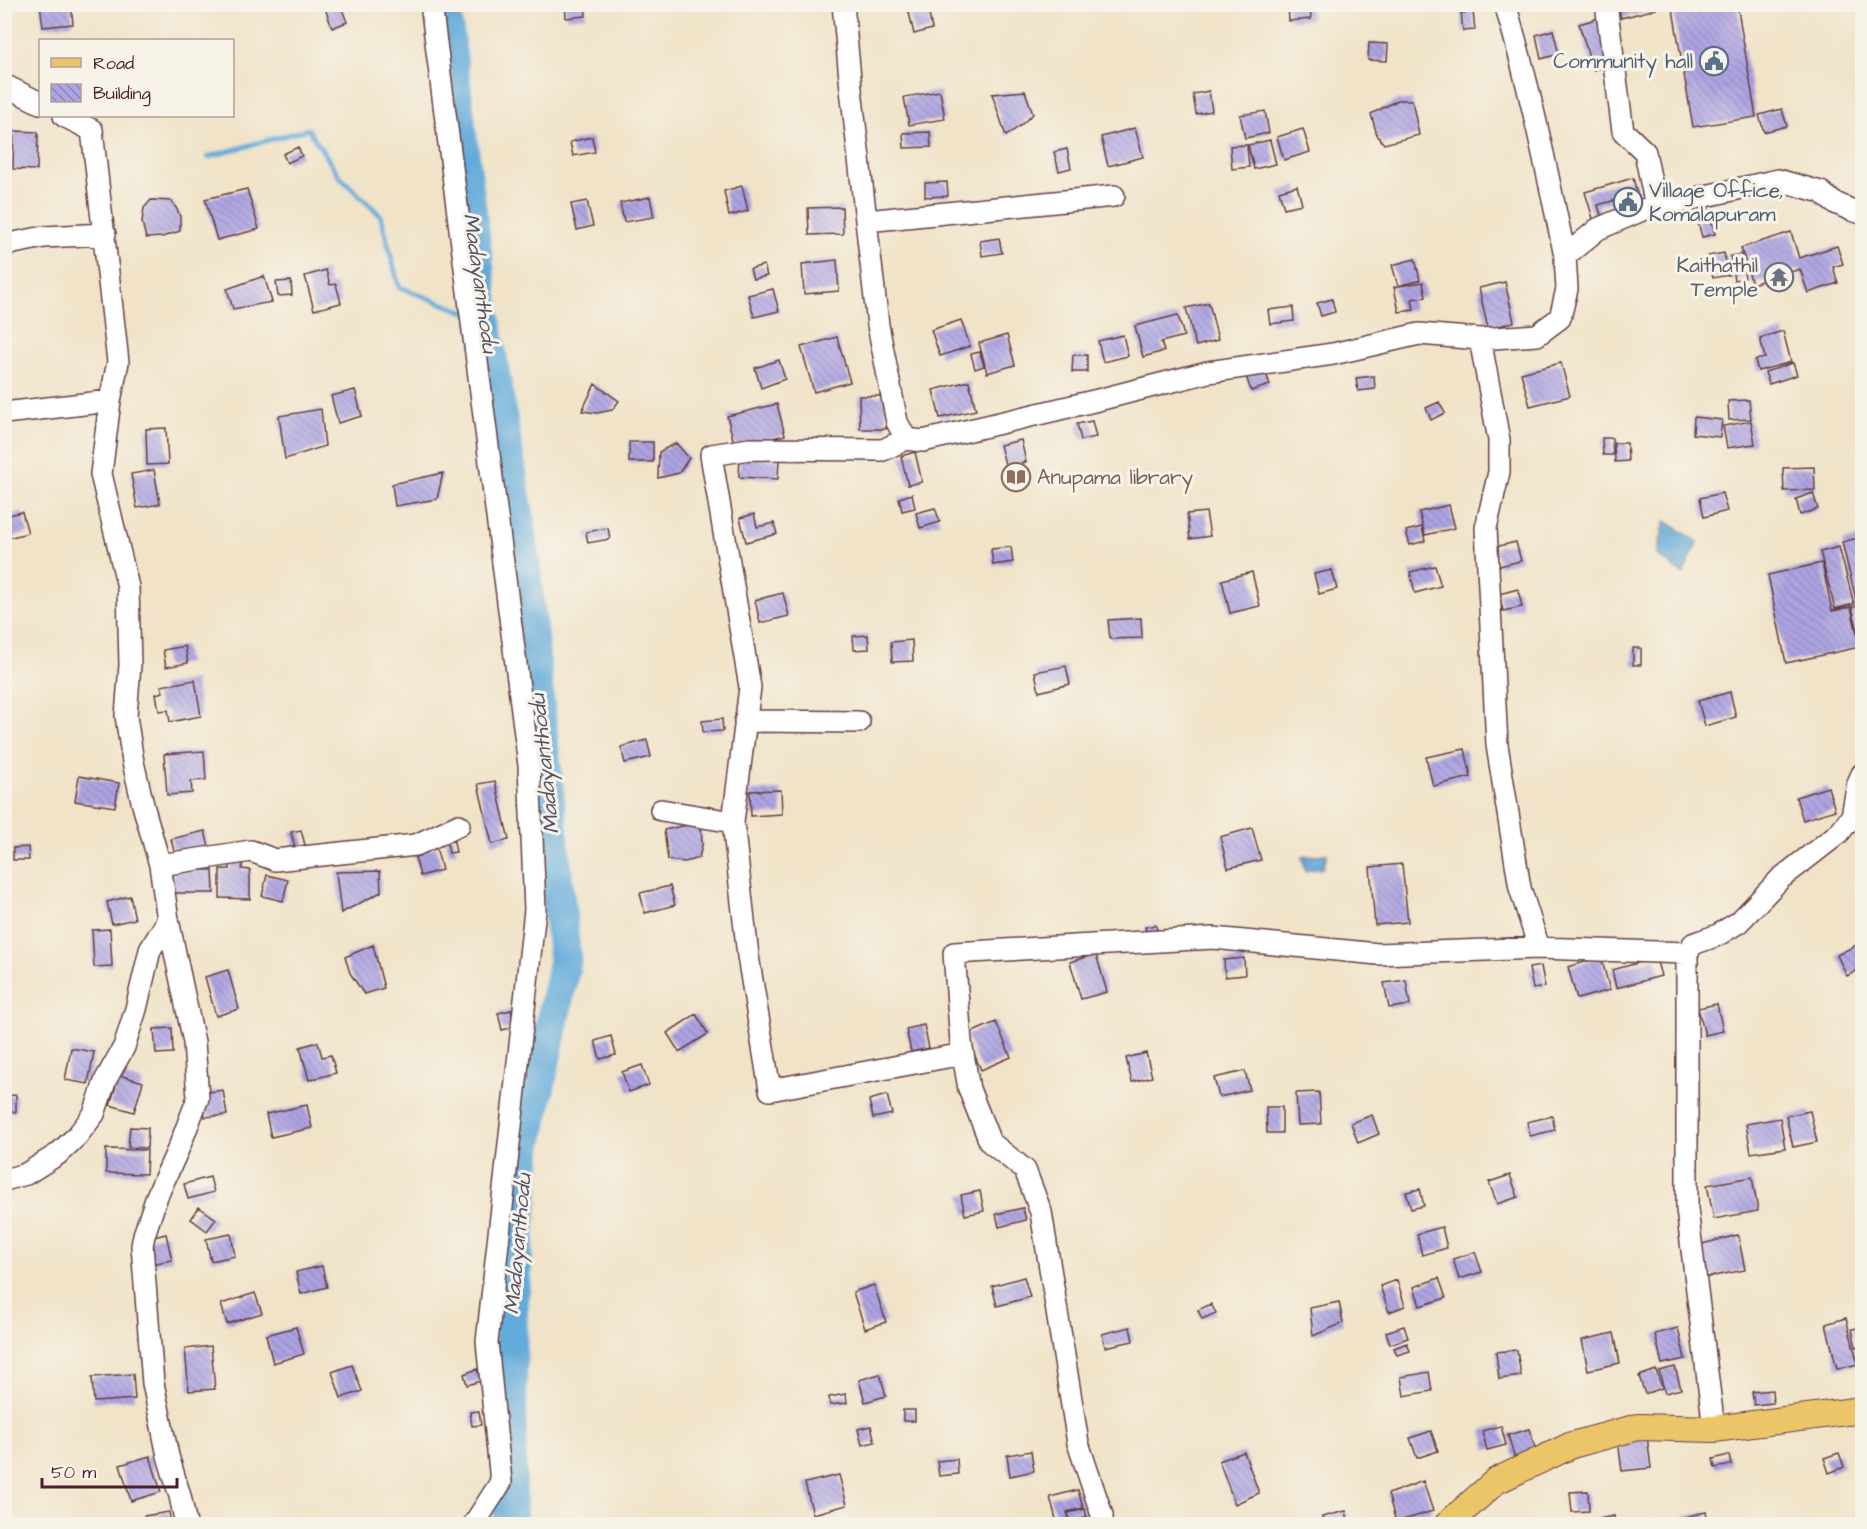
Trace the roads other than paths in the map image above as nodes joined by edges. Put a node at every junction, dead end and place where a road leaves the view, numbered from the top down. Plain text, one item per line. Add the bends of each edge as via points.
1 (431, 4) edge
2 (843, 4) edge
3 (1506, 4) edge
4 (1606, 4) edge
5 (4, 85) edge
6 (39, 102) edge
7 (66, 117) edge
8 (1114, 196) dead end
9 (1656, 207) junction
10 (1863, 213) edge
11 (866, 221) junction
12 (105, 234) junction
13 (4, 245) edge
14 (1565, 256) junction
15 (1480, 339) junction
16 (110, 401) junction
17 (4, 413) edge
18 (906, 440) junction
19 (745, 721) junction
20 (859, 722) dead end
21 (1863, 774) edge
22 (661, 810) dead end
23 (733, 822) junction
24 (459, 825) dead end
25 (160, 865) junction
26 (168, 920) junction
27 (1539, 948) junction
28 (1687, 952) junction
29 (963, 1054) junction
30 (4, 1180) edge
31 (1863, 1410) edge
32 (1714, 1429) junction
33 (186, 1524) edge
34 (474, 1524) edge
35 (1102, 1524) edge
36 (1448, 1524) edge

1 - 34 street via 529,765 535,910 487,1342 501,1482
2 - 11 street
3 - 14 street
4 - 9 street via 1623,131 1645,152
5 - 6 street
7 - 12 street via 92,130
8 - 11 street
9 - 10 street via 1778,180 1821,192 1833,202
9 - 14 street via 1598,229
11 - 18 street via 878,325 897,422
12 - 13 street via 44,237
12 - 16 street via 118,362
14 - 15 street via 1567,289 1560,318 1537,335
15 - 18 street via 1419,334 1333,354 1208,372 923,441
15 - 27 street via 1499,440 1499,472 1486,528 1497,745 1520,888
16 - 17 street
16 - 25 street via 100,474 128,587 130,665 126,716
18 - 19 street via 883,450 750,449 711,455 750,687
19 - 20 street
19 - 23 street
21 - 28 street via 1852,816 1839,833 1780,879 1739,922 1692,944
22 - 23 street
23 - 29 street via 748,956 770,1090
24 - 25 street via 416,845 275,860 251,851
25 - 26 street
26 - 30 street via 150,950 124,1047 106,1079 94,1114 58,1154 26,1174
26 - 33 street via 194,1041 198,1098 157,1196 142,1245 153,1383
27 - 28 street
27 - 29 street via 1378,954 1213,938 954,953
28 - 32 street via 1687,1209
29 - 35 street via 969,1089 990,1142 1025,1170 1041,1212 1078,1443
31 - 32 main road
32 - 36 main road via 1638,1427 1572,1445 1496,1481

